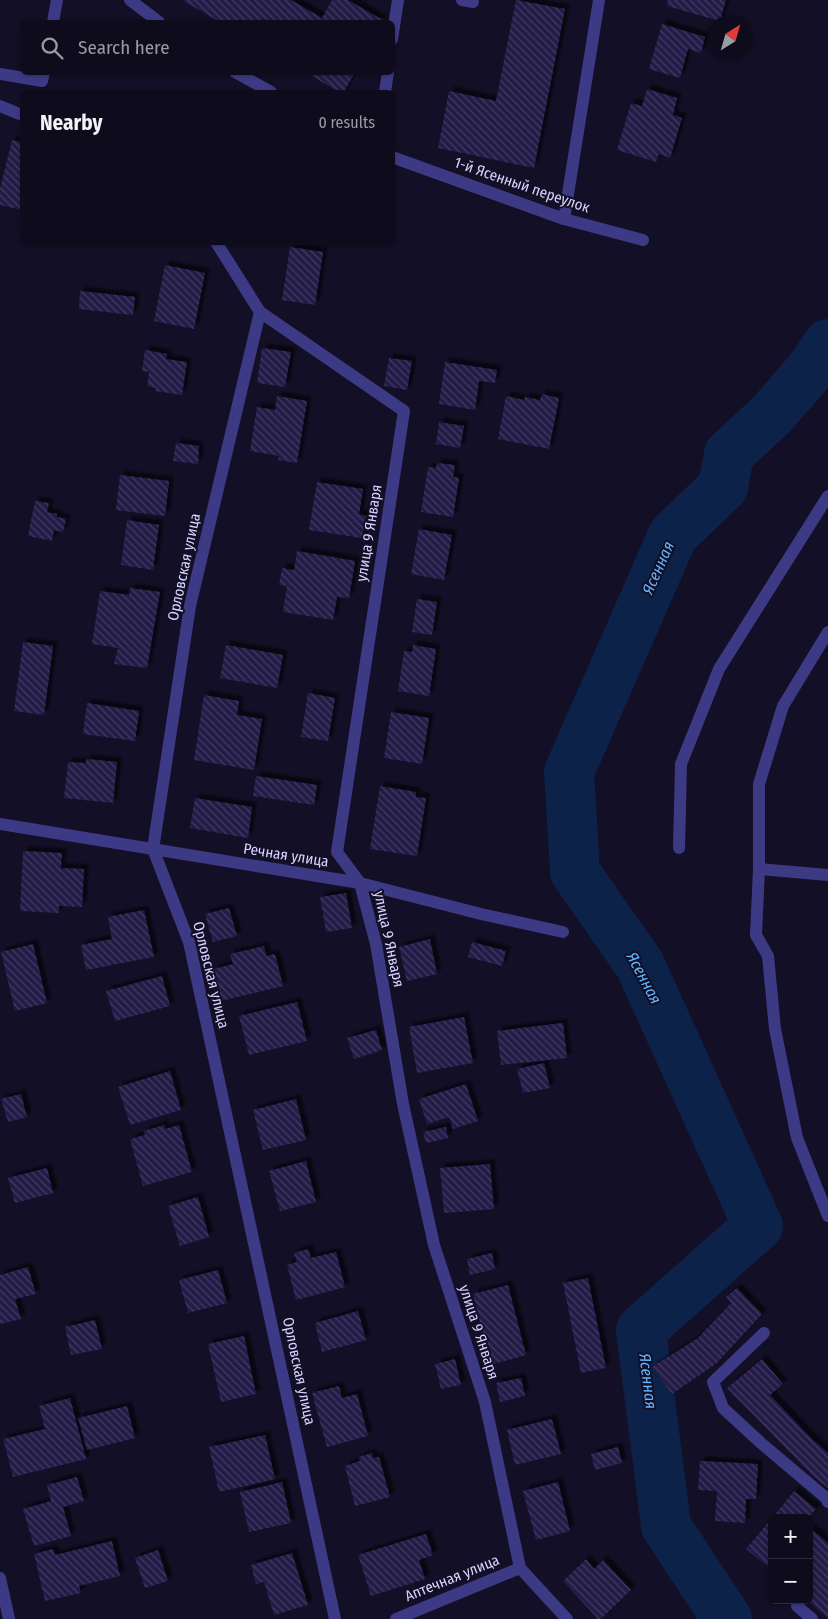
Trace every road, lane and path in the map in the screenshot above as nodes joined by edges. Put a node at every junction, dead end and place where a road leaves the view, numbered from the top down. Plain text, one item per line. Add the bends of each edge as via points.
1 (57, 0) edge
2 (130, 0) edge
3 (398, 0) edge
4 (599, 0) edge
5 (53, 20) edge
6 (156, 20) edge
7 (395, 20) edge
8 (0, 74) edge
9 (43, 75) edge
10 (240, 75) edge
11 (387, 75) edge
12 (267, 90) edge
13 (384, 90) edge
14 (0, 106) edge
15 (20, 114) edge
16 (395, 158) edge
17 (564, 219) junction
18 (643, 240) dead end
19 (218, 245) edge
20 (260, 312) junction
21 (828, 496) edge
22 (828, 632) edge
23 (0, 824) edge
24 (680, 848) dead end
25 (154, 849) junction
26 (759, 869) junction
27 (828, 875) edge
28 (360, 883) junction
29 (563, 932) dead end
30 (828, 1216) edge
31 (764, 1333) dead end
32 (828, 1502) edge
33 (520, 1568) junction
34 (0, 1578) edge
35 (797, 1606) dead end
36 (9, 1619) edge
37 (336, 1619) edge
38 (396, 1619) edge
39 (568, 1619) edge
40 (812, 1619) edge

1 - 5 street
2 - 6 street
3 - 7 street
4 - 17 street
8 - 9 street via 42,81
10 - 12 street
11 - 13 street
14 - 15 street
16 - 17 street, 1-й Ясенный переулок
17 - 18 street, 1-й Ясенный переулок
19 - 20 street, улица 9 Января
20 - 25 street, Орловская улица via 190,606
20 - 28 street, улица 9 Января via 404,410 337,852
21 - 24 street via 719,669 681,764
22 - 26 street via 782,706 759,784
23 - 25 street, Речная улица
25 - 28 street, Речная улица
25 - 37 street, Орловская улица via 190,942
26 - 27 street
26 - 30 street via 756,935 768,956 775,1030 797,1138
28 - 29 street, Речная улица
28 - 33 street, улица 9 Января via 376,944 403,1104 434,1245 485,1402
31 - 32 street via 713,1382 723,1408
33 - 38 street, Аптечная улица
33 - 39 street
34 - 36 street
35 - 40 street

